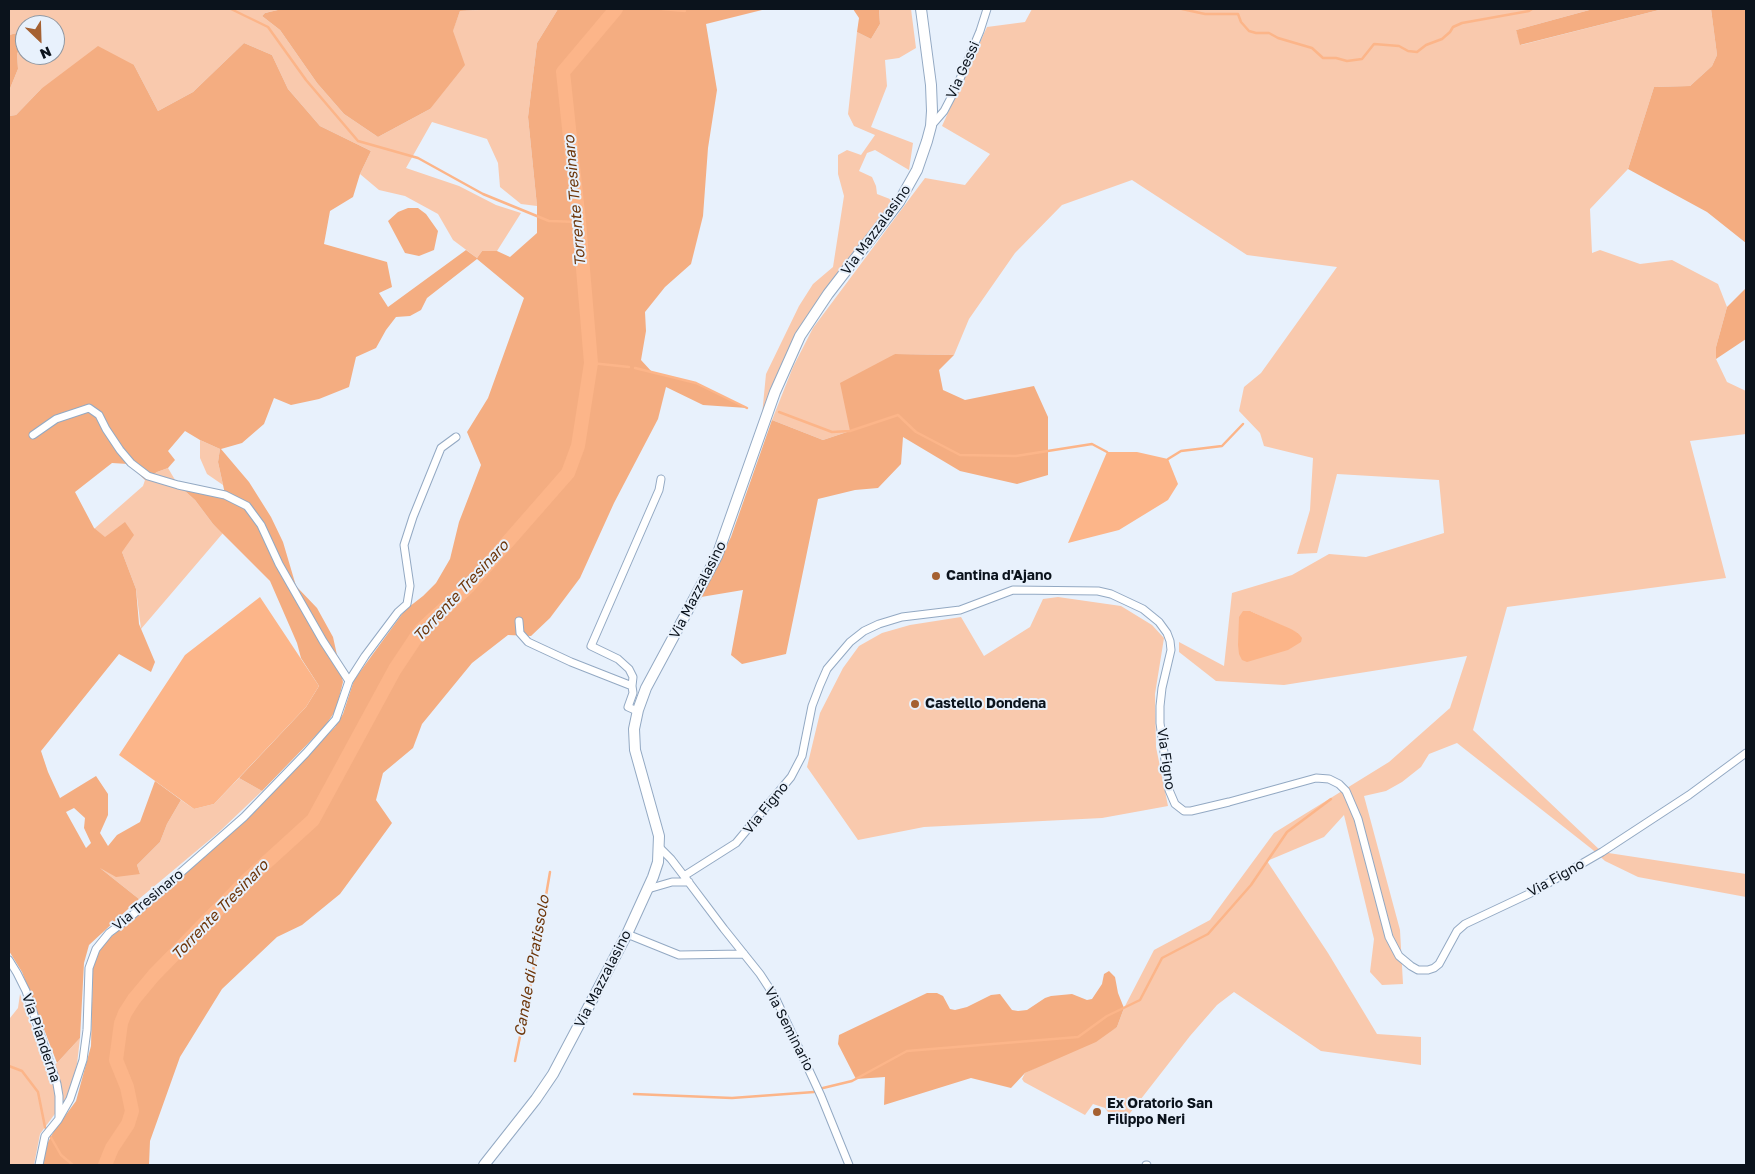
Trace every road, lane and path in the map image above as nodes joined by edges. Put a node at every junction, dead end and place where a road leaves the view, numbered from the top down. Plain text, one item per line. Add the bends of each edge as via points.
1 (921, 9) edge
2 (987, 9) edge
3 (931, 126) junction
4 (33, 435) dead end
5 (456, 437) dead end
6 (661, 479) dead end
7 (519, 621) dead end
8 (349, 682) junction
9 (632, 686) junction
10 (637, 711) junction
11 (1746, 753) edge
12 (660, 848) junction
13 (687, 879) junction
14 (648, 889) junction
15 (627, 934) junction
16 (744, 954) junction
17 (9, 960) edge
18 (58, 1120) junction
19 (39, 1165) edge
20 (484, 1165) edge
21 (849, 1165) edge

1 - 3 main road, Via Mazzalasino via 931,85
2 - 3 street, Via Gessi via 957,86 944,111
3 - 10 main road, Via Mazzalasino via 917,170 899,202 814,313 792,351 717,556 646,688
4 - 8 street via 56,419 89,408 99,415 131,463 148,476 225,495 247,506 261,525 279,564
5 - 8 street, Via Tresinaro via 441,448 404,545 410,586 407,604 365,656
6 - 9 street via 591,646 624,664 634,678
7 - 9 street via 520,632 528,642
8 - 18 street, Via Tresinaro via 336,719 306,753 244,817 109,933 96,949 89,968 83,1060 75,1089
9 - 10 street via 628,707
10 - 12 main road, Via Mazzalasino via 634,729 636,750 658,828
11 - 13 street, Via Figno via 1689,795 1587,861 1533,892 1465,924 1457,931 1439,964 1428,970 1418,970 1399,956 1389,937 1358,818 1346,790 1329,779 1316,778 1184,811 1175,804 1168,790 1160,706 1171,650 1167,633 1159,622 1143,609 1111,594 1013,590 960,610 902,617 879,624 850,642 827,669 820,685 812,706 802,756 791,777 736,843
12 - 13 street, Via Seminario
12 - 14 main road, Via Mazzalasino
13 - 14 street
13 - 16 street, Via Seminario
14 - 15 main road, Via Mazzalasino
15 - 16 street via 679,954
15 - 20 main road, Via Mazzalasino via 548,1084
16 - 21 street, Via Seminario via 775,997 787,1021
17 - 18 street, Via Pianderna via 26,991 57,1084
18 - 19 street, Via Tresinaro via 45,1136

